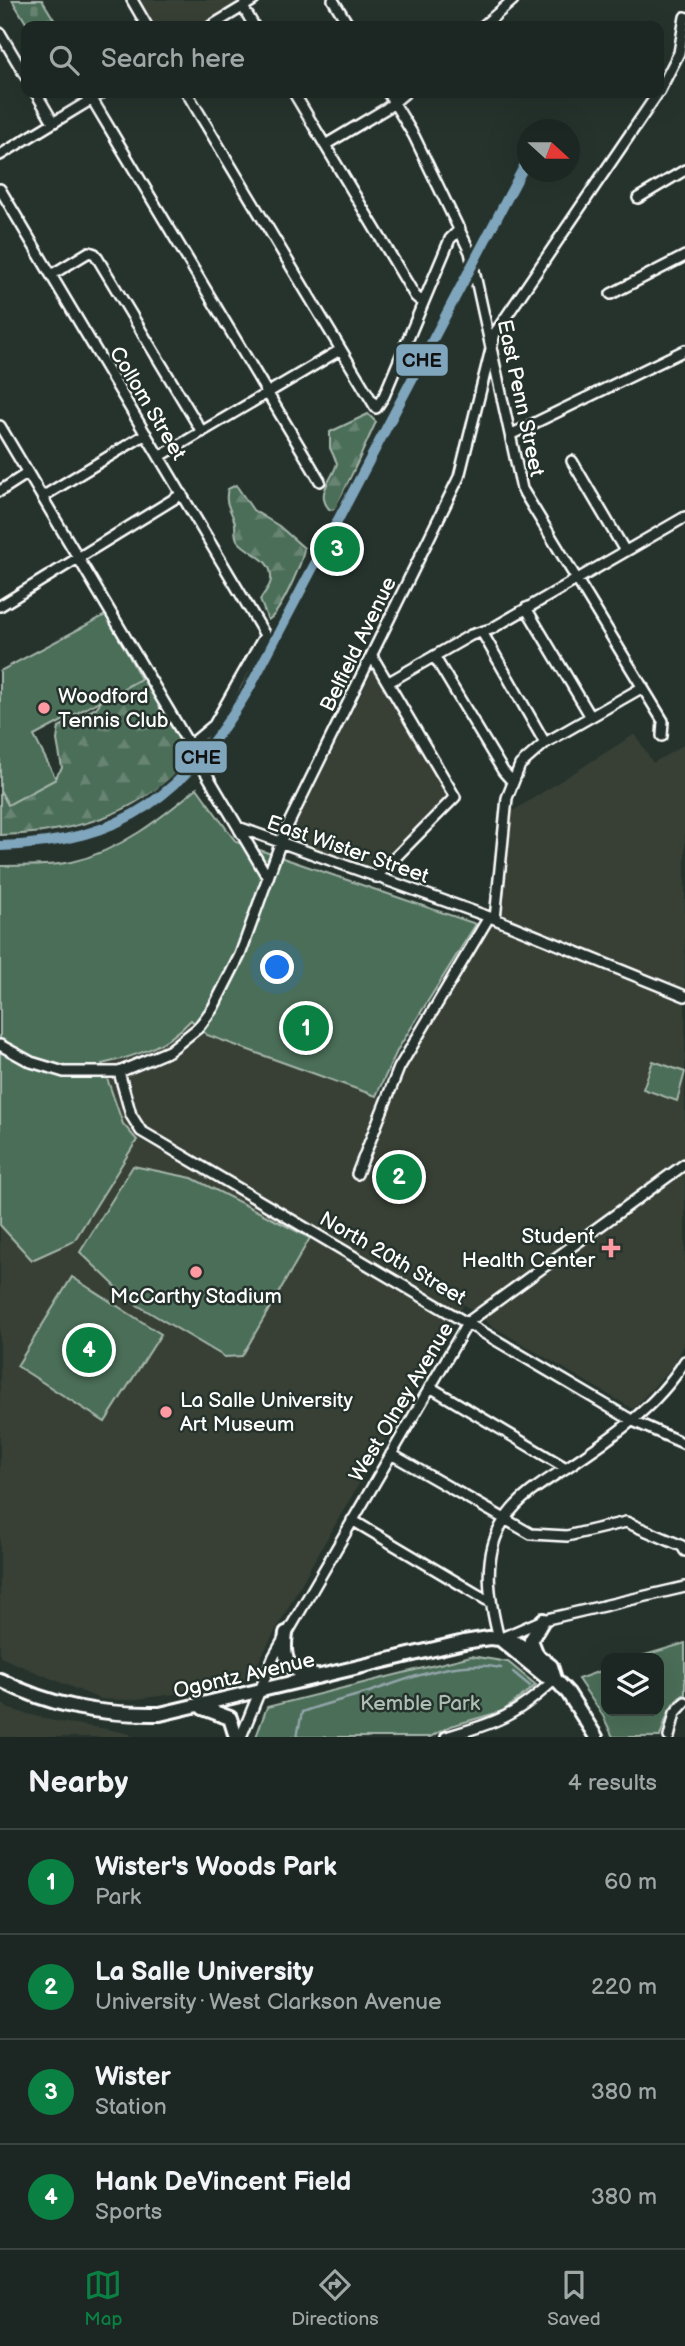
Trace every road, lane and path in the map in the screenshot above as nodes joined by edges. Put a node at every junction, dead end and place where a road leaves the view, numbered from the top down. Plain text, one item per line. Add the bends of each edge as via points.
1 (132, 0) edge
2 (254, 0) edge
3 (333, 0) edge
4 (513, 0) edge
5 (243, 7) junction
6 (685, 17) edge
7 (144, 21) edge
8 (219, 21) edge
9 (251, 21) edge
10 (346, 21) edge
11 (489, 21) edge
12 (0, 33) edge
13 (683, 47) edge
14 (21, 69) edge
15 (664, 83) edge
16 (39, 98) edge
17 (190, 98) edge
18 (297, 98) edge
19 (391, 98) edge
20 (399, 98) edge
21 (655, 98) edge
22 (92, 99) joint
23 (394, 102) junction
24 (53, 122) junction
25 (325, 145) junction
26 (0, 155) edge
27 (685, 170) edge
28 (0, 189) edge
29 (638, 198) dead end
30 (460, 229) junction
31 (685, 256) edge
32 (51, 275) junction
33 (611, 293) dead end
34 (423, 303) junction
35 (491, 341) junction
36 (340, 350) junction
37 (685, 350) edge
38 (268, 393) junction
39 (0, 426) edge
40 (202, 432) junction
41 (146, 434) junction
42 (512, 434) junction
43 (159, 457) junction
44 (572, 461) dead end
45 (28, 473) junction
46 (320, 481) dead end
47 (0, 491) edge
48 (182, 495) junction
49 (42, 497) junction
50 (685, 517) edge
51 (625, 551) junction
52 (79, 558) junction
53 (578, 579) junction
54 (0, 606) edge
55 (526, 608) junction
56 (482, 632) junction
57 (372, 656) junction
58 (434, 656) junction
59 (389, 682) junction
60 (643, 687) junction
61 (591, 717) junction
62 (662, 736) dead end
63 (545, 743) junction
64 (190, 745) junction
65 (511, 780) junction
66 (238, 827) junction
67 (280, 844) junction
68 (376, 877) junction
69 (268, 878) junction
70 (492, 918) junction
71 (685, 996) edge
72 (0, 1045) edge
73 (119, 1072) junction
74 (685, 1164) edge
75 (357, 1174) dead end
76 (468, 1322) junction
77 (685, 1361) edge
78 (682, 1371) edge
79 (430, 1387) junction
80 (633, 1421) junction
81 (685, 1444) edge
82 (391, 1454) junction
83 (566, 1468) junction
84 (352, 1520) junction
85 (504, 1520) junction
86 (685, 1551) edge
87 (685, 1587) edge
88 (490, 1602) junction
89 (543, 1620) junction
90 (286, 1633) junction
91 (499, 1639) junction
92 (537, 1655) junction
93 (320, 1677) junction
94 (555, 1679) junction
95 (0, 1680) edge
96 (256, 1694) junction
97 (685, 1702) edge
98 (195, 1707) junction
99 (459, 1736) edge
100 (239, 1737) edge
101 (446, 1737) edge
102 (596, 1737) edge
103 (669, 1737) edge

1 - 7 street
2 - 5 street
3 - 10 street
4 - 11 street
5 - 8 street
5 - 9 street
6 - 13 street, Belfield Avenue
12 - 14 street
13 - 15 street, Belfield Avenue
16 - 24 street
17 - 36 street
18 - 25 street
19 - 23 street, East Penn Street
20 - 23 street
21 - 35 street, Belfield Avenue
22 - 24 street
22 - 38 street
23 - 25 street
23 - 30 street, East Penn Street
24 - 26 street
25 - 34 street
27 - 29 street
28 - 32 street, Collom Street
30 - 34 street via 450,239
30 - 35 street, East Penn Street via 475,266
31 - 33 street
32 - 40 street via 92,251
32 - 41 street, Collom Street
34 - 36 street via 376,408
35 - 42 street, East Penn Street
35 - 57 street, Belfield Avenue via 459,477
36 - 38 street
37 - 42 street
38 - 40 street
38 - 46 street
39 - 45 street, East Wister Street
40 - 43 street
41 - 43 street, Collom Street
41 - 49 street
42 - 53 street, East Penn Street via 522,489
43 - 48 street, Collom Street
44 - 51 street
45 - 47 street
45 - 49 street, East Wister Street
48 - 52 street
48 - 64 street, Collom Street via 265,635 214,725
49 - 52 street, East Wister Street
50 - 51 street
51 - 53 street
52 - 54 street
52 - 64 street, East Wister Street
53 - 55 street
53 - 60 street, East Penn Street
55 - 56 street
55 - 61 street
56 - 58 street
56 - 63 street
57 - 59 street
57 - 67 street, Belfield Avenue
58 - 59 street
58 - 65 street
59 - 68 street via 455,797
60 - 61 street
60 - 62 street, East Penn Street via 663,721
61 - 63 street
63 - 65 street via 523,761
64 - 66 street, East Wister Street
65 - 70 street
66 - 67 street, East Wister Street
66 - 69 street
67 - 68 street, East Wister Street
67 - 69 street, Belfield Avenue
68 - 70 street, East Wister Street
69 - 73 street, Belfield Avenue via 234,969 206,1019 169,1051
70 - 71 street, East Wister Street
70 - 75 street via 399,1068
72 - 73 street, Belfield Avenue via 31,1062 64,1072
73 - 76 street, North 20th Street via 131,1115 141,1131
74 - 76 street, West Olney Avenue
76 - 79 street, West Olney Avenue
76 - 80 street, North 20th Street
77 - 78 street
78 - 80 street
79 - 82 street, West Olney Avenue
79 - 83 street
80 - 81 street, North 20th Street
80 - 83 street
82 - 84 street, West Olney Avenue
82 - 85 street
83 - 85 street via 524,1498
84 - 88 street
84 - 90 street, West Olney Avenue
85 - 86 street via 531,1534 557,1538 626,1522
85 - 88 street via 491,1555
87 - 89 street
88 - 91 street
89 - 91 street
89 - 92 main road via 531,1640
90 - 93 main road via 288,1664 299,1673
90 - 96 street, West Olney Avenue
91 - 92 main road, Ogontz Avenue via 520,1643
91 - 93 main road, Ogontz Avenue via 464,1642
91 - 94 main road, Ogontz Avenue
92 - 94 main road, Ogontz Avenue via 551,1666
93 - 96 main road, Ogontz Avenue
94 - 99 street via 512,1715
94 - 102 main road, Ogontz Avenue
95 - 98 main road, Ogontz Avenue via 52,1703 91,1712 160,1714
96 - 98 main road, Ogontz Avenue
96 - 100 street, West Olney Avenue
97 - 103 street via 676,1713
98 - 100 main road via 225,1714
99 - 101 street

